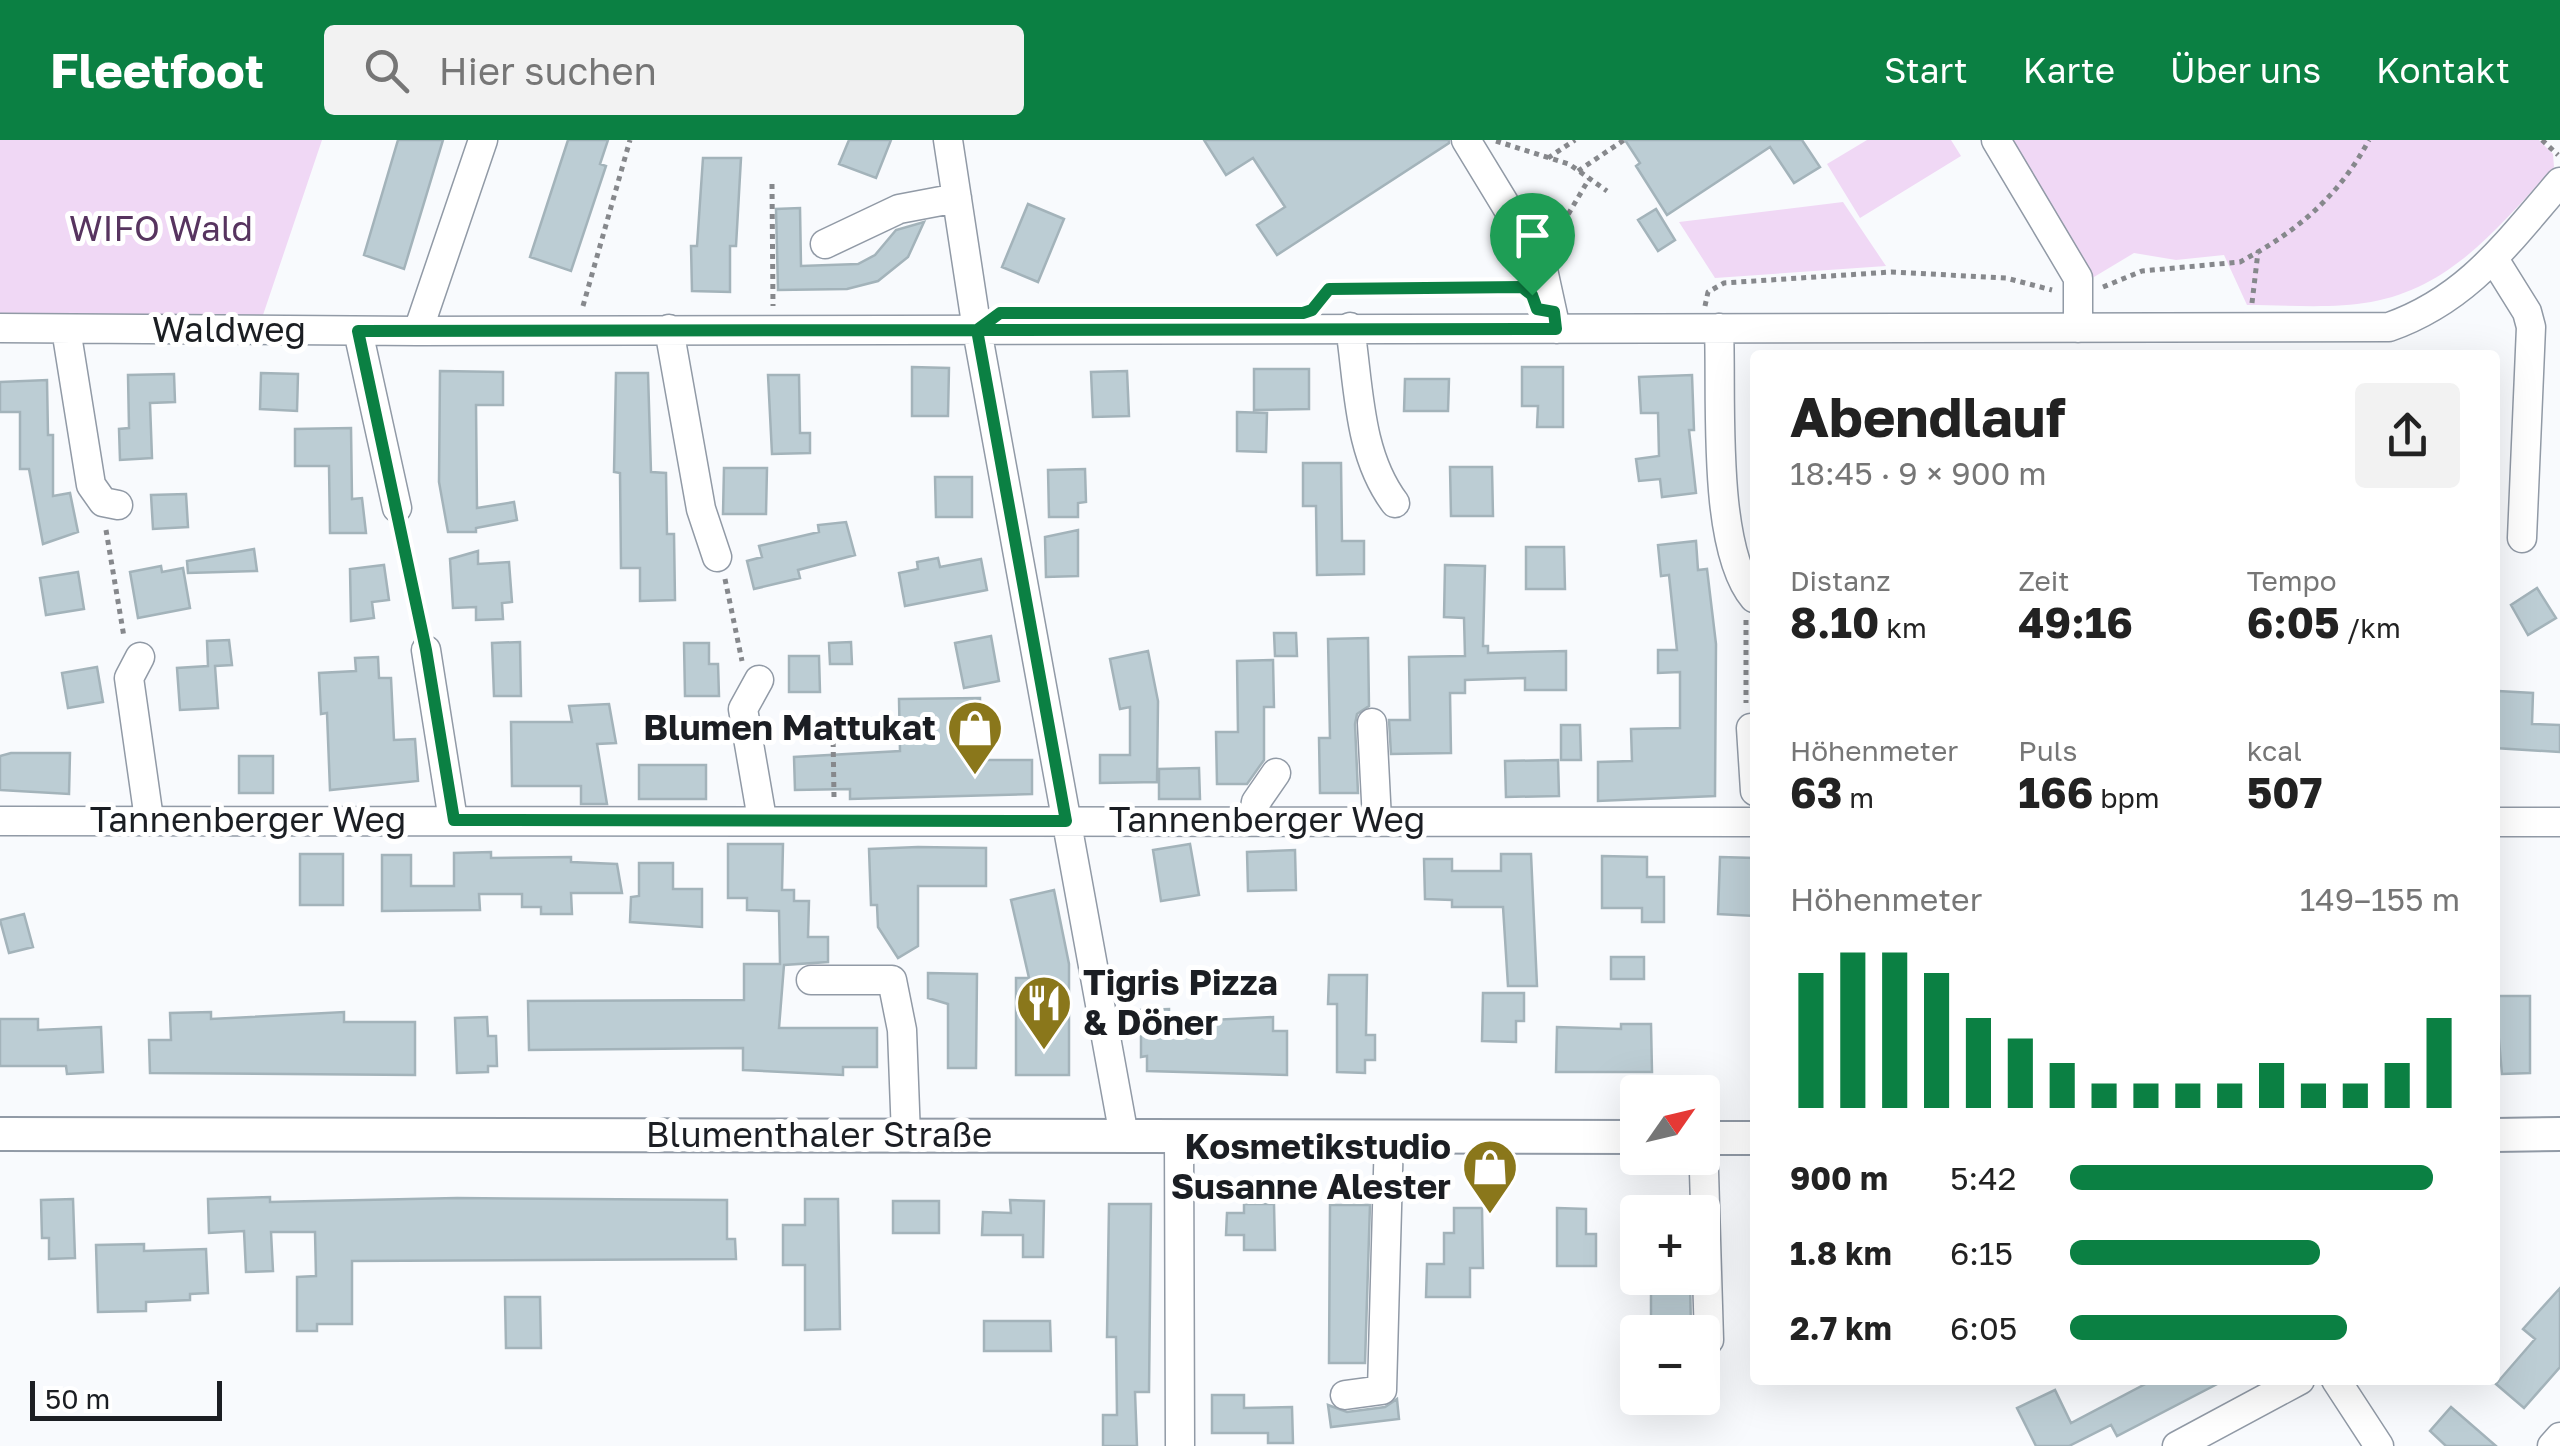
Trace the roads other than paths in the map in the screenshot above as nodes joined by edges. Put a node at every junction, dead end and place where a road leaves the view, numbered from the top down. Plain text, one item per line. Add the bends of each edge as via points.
1 (482, 140) edge
2 (948, 140) edge
3 (1466, 140) edge
4 (1996, 140) edge
5 (2560, 182) edge
6 (957, 198) junction
7 (826, 244) dead end
8 (2494, 259) junction
9 (1555, 321) junction
10 (1708, 321) junction
11 (1350, 327) junction
12 (0, 328) edge
13 (2078, 328) junction
14 (66, 329) junction
15 (669, 329) junction
16 (977, 330) junction
17 (358, 331) junction
18 (418, 331) junction
19 (2259, 338) edge
20 (2000, 342) edge
21 (111, 503) road end
22 (1395, 503) dead end
23 (397, 508) road end
24 (2522, 538) dead end
25 (717, 557) road end
26 (1750, 591) edge
27 (426, 650) road end
28 (140, 656) road end
29 (753, 687) road end
30 (1372, 722) dead end
31 (1276, 774) dead end
32 (149, 819) junction
33 (762, 819) junction
34 (1254, 819) junction
35 (454, 820) junction
36 (1377, 820) junction
37 (0, 821) edge
38 (1066, 821) junction
39 (1750, 822) edge
40 (2500, 822) edge
41 (2560, 822) edge
42 (811, 980) dead end
43 (0, 1134) edge
44 (2560, 1134) edge
45 (2500, 1135) edge
46 (906, 1136) junction
47 (1124, 1136) junction
48 (1179, 1136) junction
49 (1389, 1136) junction
50 (1620, 1137) edge
51 (1720, 1138) edge
52 (1750, 1138) edge
53 (1704, 1175) edge
54 (1708, 1315) edge
55 (2291, 1385) edge
56 (2339, 1385) edge
57 (1346, 1395) dead end
58 (2560, 1437) edge
59 (1180, 1446) edge
60 (2177, 1446) edge
61 (2379, 1446) edge
62 (2552, 1446) edge

1 - 18 street
2 - 6 street
3 - 9 street via 1535,252
4 - 13 street via 2078,278
5 - 8 street, Waldweg
6 - 7 street via 899,209
6 - 16 street
8 - 19 street, Waldweg via 2429,313 2389,327
8 - 24 street via 2531,327
9 - 10 street, Waldweg
9 - 11 street, Waldweg
10 - 20 street, Waldweg
10 - 26 street via 1726,524 1734,565
11 - 16 street, Waldweg
11 - 22 street via 1369,455
12 - 14 street, Waldweg
13 - 19 street, Waldweg
13 - 20 street, Waldweg
14 - 17 street, Waldweg
14 - 21 street via 91,485
15 - 16 street, Waldweg
15 - 18 street, Waldweg
15 - 25 street
16 - 38 street
17 - 18 street, Waldweg
17 - 23 street
27 - 35 street
28 - 32 street via 129,678
29 - 33 street via 743,708
30 - 36 street
31 - 34 street via 1256,802
32 - 35 street, Tannenberger Weg
32 - 37 street, Tannenberger Weg
33 - 35 street, Tannenberger Weg
33 - 38 street, Tannenberger Weg
34 - 36 street, Tannenberger Weg
34 - 38 street, Tannenberger Weg
36 - 39 street, Tannenberger Weg
38 - 47 street
40 - 41 street
42 - 46 street via 892,980 902,1030
43 - 46 main road, Blumenthaler Straße
44 - 45 main road
46 - 47 main road, Blumenthaler Straße
47 - 48 main road, Blumenthaler Straße
48 - 49 main road, Blumenthaler Straße
48 - 59 street
49 - 50 main road, Blumenthaler Straße
49 - 57 street via 1382,1390
51 - 52 main road
53 - 54 street
55 - 60 street
56 - 61 street
58 - 62 street

